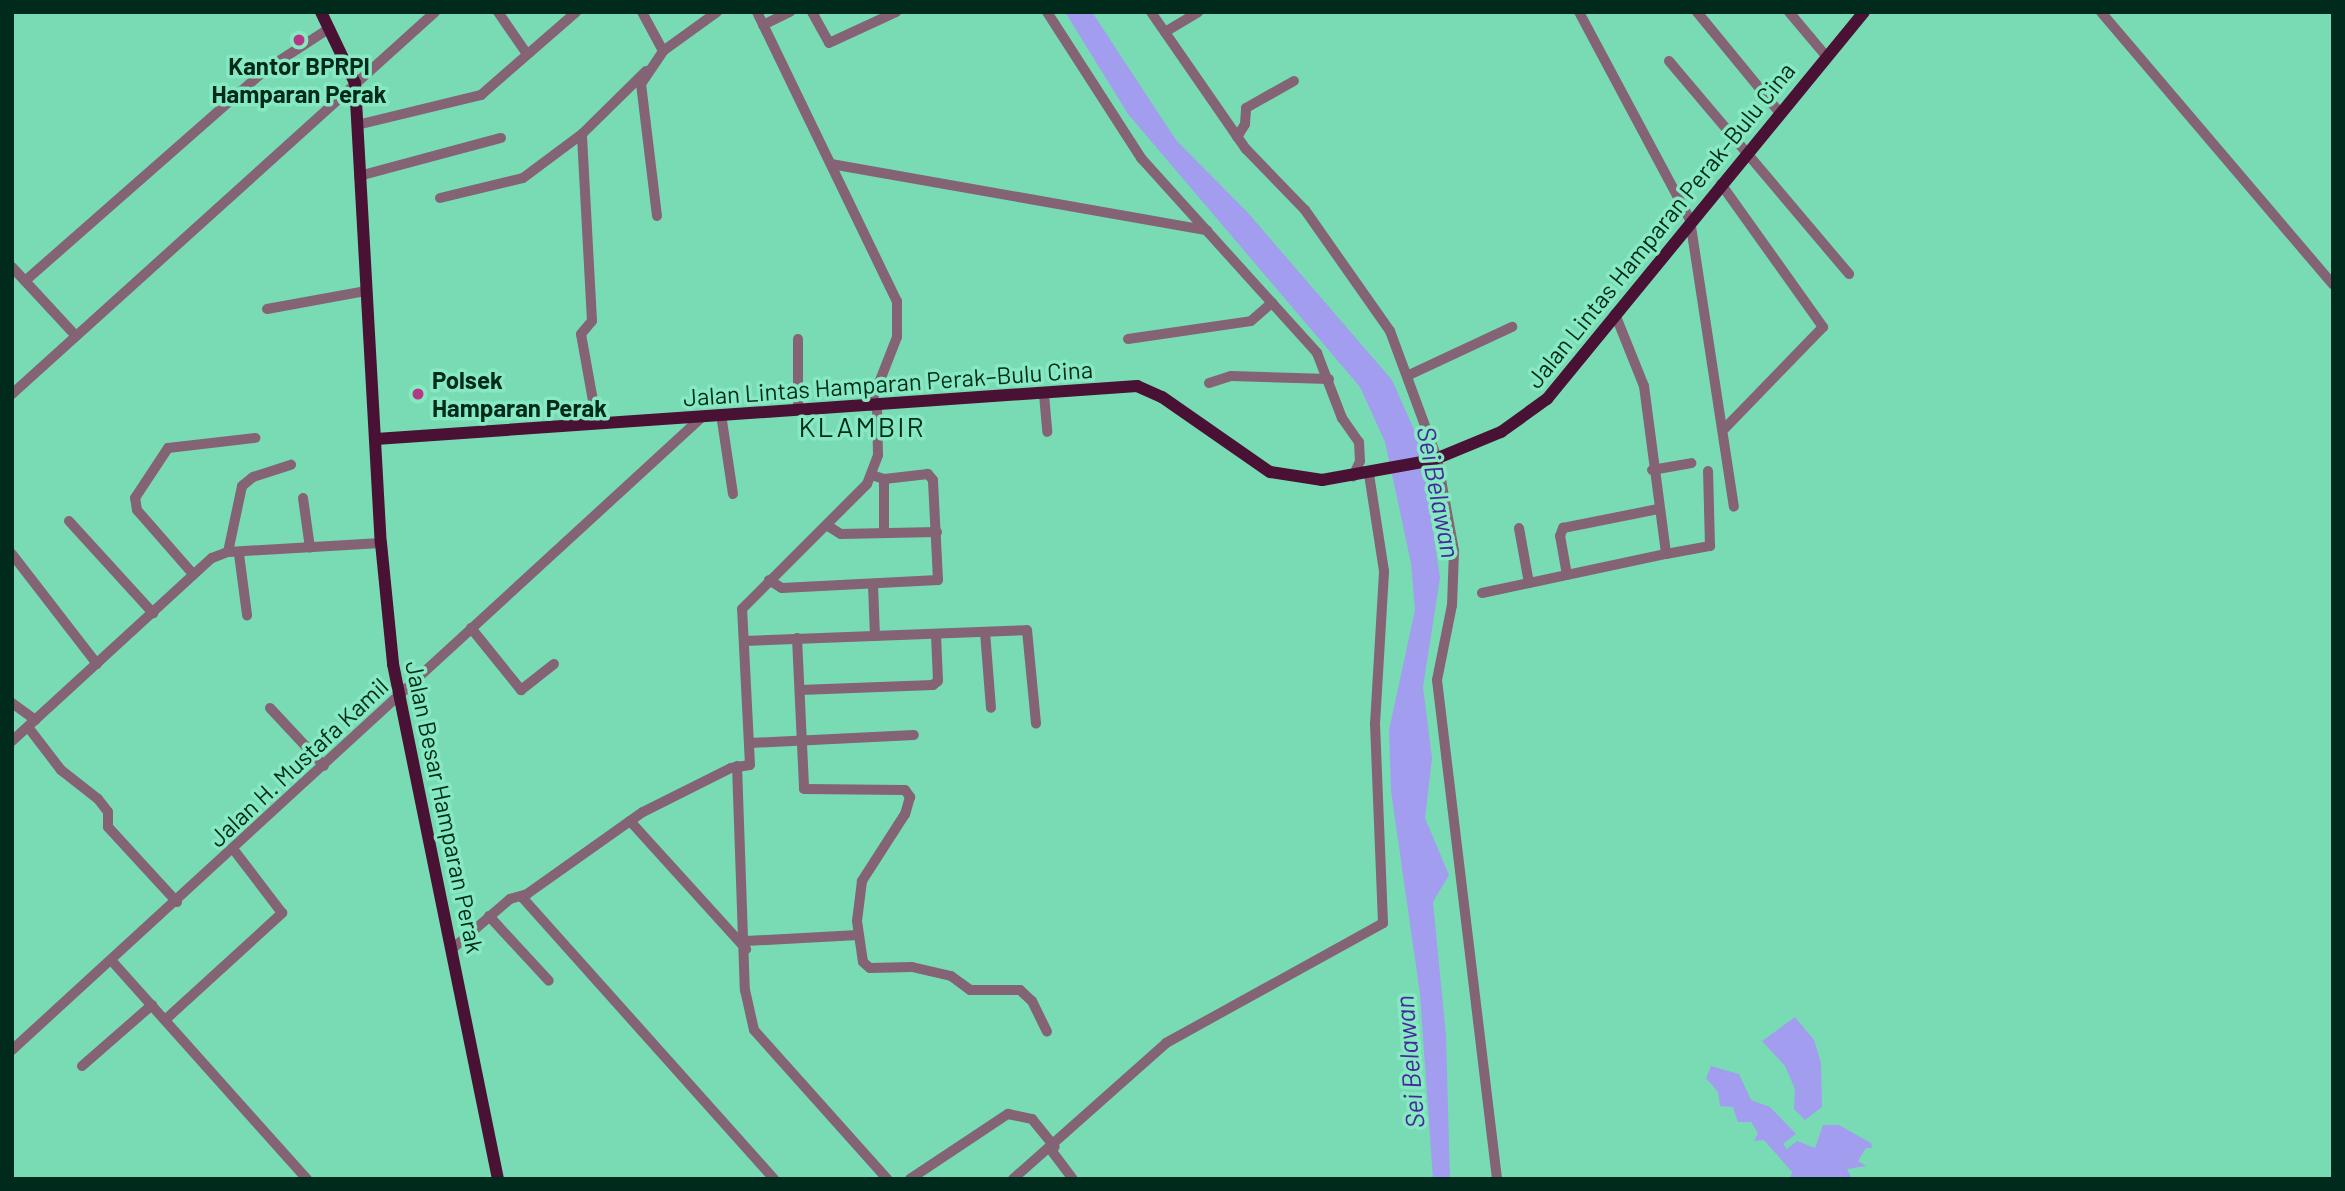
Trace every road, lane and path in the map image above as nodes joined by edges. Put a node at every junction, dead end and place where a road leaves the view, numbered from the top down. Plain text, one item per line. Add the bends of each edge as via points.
1 (321, 12) edge
2 (435, 12) edge
3 (498, 12) edge
4 (576, 12) edge
5 (642, 12) edge
6 (717, 12) edge
7 (757, 12) edge
8 (790, 12) edge
9 (813, 12) edge
10 (896, 12) edge
11 (1047, 12) edge
12 (1152, 12) edge
13 (1198, 12) edge
14 (1578, 12) edge
15 (1698, 12) edge
16 (1789, 12) edge
17 (2101, 12) edge
18 (1862, 13) edge
19 (763, 25) junction
20 (330, 28) junction
21 (1164, 32) junction
22 (663, 51) junction
23 (527, 54) junction
24 (1826, 56) junction
25 (1669, 61) dead end
26 (646, 71) junction
27 (1294, 81) dead end
28 (355, 83) junction
29 (1780, 113) junction
30 (356, 125) junction
31 (582, 134) junction
32 (1237, 137) junction
33 (501, 138) dead end
34 (1750, 151) junction
35 (831, 164) junction
36 (359, 176) junction
37 (1721, 184) junction
38 (440, 198) dead end
39 (657, 216) dead end
40 (1690, 220) junction
41 (1207, 230) junction
42 (12, 267) edge
43 (1849, 274) dead end
44 (25, 281) junction
45 (2333, 285) edge
46 (366, 290) junction
47 (1272, 303) junction
48 (267, 309) dead end
49 (1615, 314) junction
50 (1512, 327) dead end
51 (76, 336) junction
52 (798, 340) dead end
53 (1128, 340) dead end
54 (1409, 375) junction
55 (1329, 379) junction
56 (1209, 383) dead end
57 (12, 394) edge
58 (1044, 394) junction
59 (873, 406) junction
60 (798, 409) junction
61 (721, 414) junction
62 (702, 417) junction
63 (597, 424) junction
64 (1725, 428) junction
65 (1047, 432) dead end
66 (255, 438) dead end
67 (376, 439) junction
68 (1435, 459) junction
69 (1691, 463) dead end
70 (291, 465) dead end
71 (1652, 470) junction
72 (1707, 471) dead end
73 (1372, 473) junction
74 (872, 475) junction
75 (1353, 477) junction
76 (884, 479) junction
77 (733, 495) dead end
78 (303, 498) dead end
79 (1734, 508) dead end
80 (1658, 509) junction
81 (69, 521) dead end
82 (828, 526) junction
83 (1519, 528) dead end
84 (937, 532) junction
85 (884, 533) junction
86 (381, 543) junction
87 (310, 548) junction
88 (233, 553) junction
89 (12, 554) edge
90 (1666, 554) junction
91 (193, 574) junction
92 (1567, 575) junction
93 (769, 580) junction
94 (1529, 583) junction
95 (873, 585) junction
96 (1482, 593) dead end
97 (153, 613) junction
98 (247, 615) dead end
99 (471, 628) junction
100 (985, 632) junction
101 (936, 635) junction
102 (875, 636) junction
103 (797, 638) junction
104 (744, 640) junction
105 (97, 664) junction
106 (554, 664) dead end
107 (800, 690) junction
108 (399, 697) junction
109 (12, 703) edge
110 (270, 708) dead end
111 (991, 708) dead end
112 (31, 724) junction
113 (1036, 724) dead end
114 (914, 735) dead end
115 (12, 741) edge
116 (800, 742) junction
117 (750, 743) junction
118 (324, 766) junction
119 (737, 766) junction
120 (630, 821) junction
121 (233, 850) junction
122 (521, 896) junction
123 (177, 902) junction
124 (489, 916) junction
125 (858, 935) junction
126 (746, 945) junction
127 (452, 949) junction
128 (111, 960) junction
129 (549, 981) dead end
130 (152, 1005) junction
131 (165, 1020) junction
132 (1047, 1032) dead end
133 (13, 1047) edge
134 (82, 1066) dead end
135 (1053, 1148) junction
136 (307, 1179) edge
137 (498, 1179) edge
138 (774, 1179) edge
139 (887, 1179) edge
140 (911, 1179) edge
141 (1013, 1179) edge
142 (1073, 1179) edge
143 (1497, 1179) edge

1 - 20 main road
2 - 28 street
3 - 23 street
4 - 23 street
5 - 22 street
6 - 22 street
7 - 19 street
8 - 19 street
9 - 10 street via 829,43
11 - 41 street via 1141,158
12 - 21 street
13 - 21 street
14 - 40 street
15 - 29 street
16 - 24 street
17 - 45 street
18 - 24 main road, Jalan Lintas Hamparan Perak–Bulu Cina
19 - 35 street
20 - 28 main road
20 - 44 street via 265,70
21 - 32 street
22 - 26 street
23 - 30 street via 481,95
24 - 29 main road, Jalan Lintas Hamparan Perak–Bulu Cina
25 - 34 street
26 - 31 street
26 - 39 street via 642,99
27 - 32 street via 1246,107 1245,124
28 - 30 main road, Jalan Besar Hamparan Perak
28 - 51 street
29 - 34 main road, Jalan Lintas Hamparan Perak–Bulu Cina
30 - 36 main road, Jalan Besar Hamparan Perak
31 - 38 street via 523,178
31 - 63 street via 592,321 581,331
32 - 54 street via 1317,226 1390,331
33 - 36 street
34 - 37 main road, Jalan Lintas Hamparan Perak–Bulu Cina
34 - 43 street
35 - 41 street
35 - 59 street via 899,311 897,337
36 - 46 main road, Jalan Besar Hamparan Perak
37 - 40 main road, Jalan Lintas Hamparan Perak–Bulu Cina
37 - 64 street via 1823,327
40 - 49 main road, Jalan Lintas Hamparan Perak–Bulu Cina
40 - 64 street via 1719,419
41 - 47 street
42 - 44 street
44 - 51 street
46 - 48 street
46 - 67 main road, Jalan Besar Hamparan Perak
47 - 53 street via 1251,321
47 - 55 street via 1309,342
49 - 68 main road, Jalan Lintas Hamparan Perak–Bulu Cina via 1537,407 1502,432
49 - 71 street via 1644,386
50 - 54 street
51 - 57 street
52 - 60 street
54 - 68 street
55 - 56 street via 1231,376
55 - 75 street via 1342,418 1359,442 1360,461
58 - 59 main road, Jalan Lintas Hamparan Perak–Bulu Cina
58 - 65 street
58 - 75 main road, Jalan Lintas Hamparan Perak–Bulu Cina via 1145,388 1263,471 1308,480
59 - 60 main road, Jalan Lintas Hamparan Perak–Bulu Cina
59 - 74 street via 878,455
60 - 61 main road, Jalan Lintas Hamparan Perak–Bulu Cina
61 - 62 main road, Jalan Lintas Hamparan Perak–Bulu Cina
61 - 77 street
62 - 63 main road, Jalan Lintas Hamparan Perak–Bulu Cina
62 - 99 street, Jalan H. Mustafa Kamil
63 - 67 main road, Jalan Lintas Hamparan Perak–Bulu Cina
64 - 79 street
66 - 91 street via 168,448 135,498 137,510
67 - 86 main road, Jalan Besar Hamparan Perak
68 - 73 main road, Jalan Lintas Hamparan Perak–Bulu Cina
68 - 143 street via 1454,551 1451,615 1437,680
69 - 71 street
70 - 88 street via 253,477 242,486
71 - 80 street
72 - 90 street via 1710,546
73 - 75 main road, Jalan Lintas Hamparan Perak–Bulu Cina
73 - 135 street via 1384,571 1375,724 1383,923 1166,1043
74 - 76 street
74 - 82 street
76 - 84 street via 931,477
76 - 85 street
78 - 87 street
80 - 90 street
80 - 92 street via 1563,528 1560,536
81 - 97 street
82 - 85 street via 839,534
82 - 93 street
83 - 94 street
84 - 85 street
84 - 95 street via 938,580
86 - 87 street
86 - 108 main road, Jalan Besar Hamparan Perak
87 - 88 street
88 - 91 street
88 - 98 street
89 - 105 street
90 - 92 street
91 - 97 street
92 - 94 street
93 - 95 street via 782,588
93 - 104 street via 742,609
94 - 96 street
95 - 102 street
97 - 105 street
99 - 106 street via 521,690
99 - 108 street, Jalan H. Mustafa Kamil
100 - 101 street
100 - 111 street
100 - 113 street via 1029,631
101 - 102 street
101 - 107 street via 938,681 933,685
102 - 103 street
103 - 104 street
103 - 107 street
104 - 117 street
105 - 112 street
107 - 116 street
108 - 118 street, Jalan H. Mustafa Kamil
108 - 127 main road, Jalan Besar Hamparan Perak
109 - 112 street
110 - 118 street
112 - 115 street
112 - 123 street via 61,770 98,799 108,812 108,827
114 - 116 street
116 - 117 street
116 - 125 street via 804,789 909,794 905,814 862,881
117 - 119 street via 750,765
118 - 121 street, Jalan H. Mustafa Kamil
119 - 120 street
119 - 126 street
120 - 122 street
120 - 126 street
121 - 123 street, Jalan H. Mustafa Kamil
121 - 131 street via 282,913
122 - 124 street
122 - 138 street
123 - 128 street, Jalan H. Mustafa Kamil
124 - 127 street
124 - 129 street
125 - 126 street
125 - 132 street via 866,967 925,969 951,976 970,990 1020,990 1032,1001
126 - 139 street via 745,990 754,1030
127 - 137 main road, Jalan Besar Hamparan Perak
128 - 130 street
128 - 133 street, Jalan H. Mustafa Kamil
130 - 131 street
130 - 134 street
131 - 136 street
135 - 140 street via 1032,1119 1008,1114
135 - 141 street
135 - 142 street

